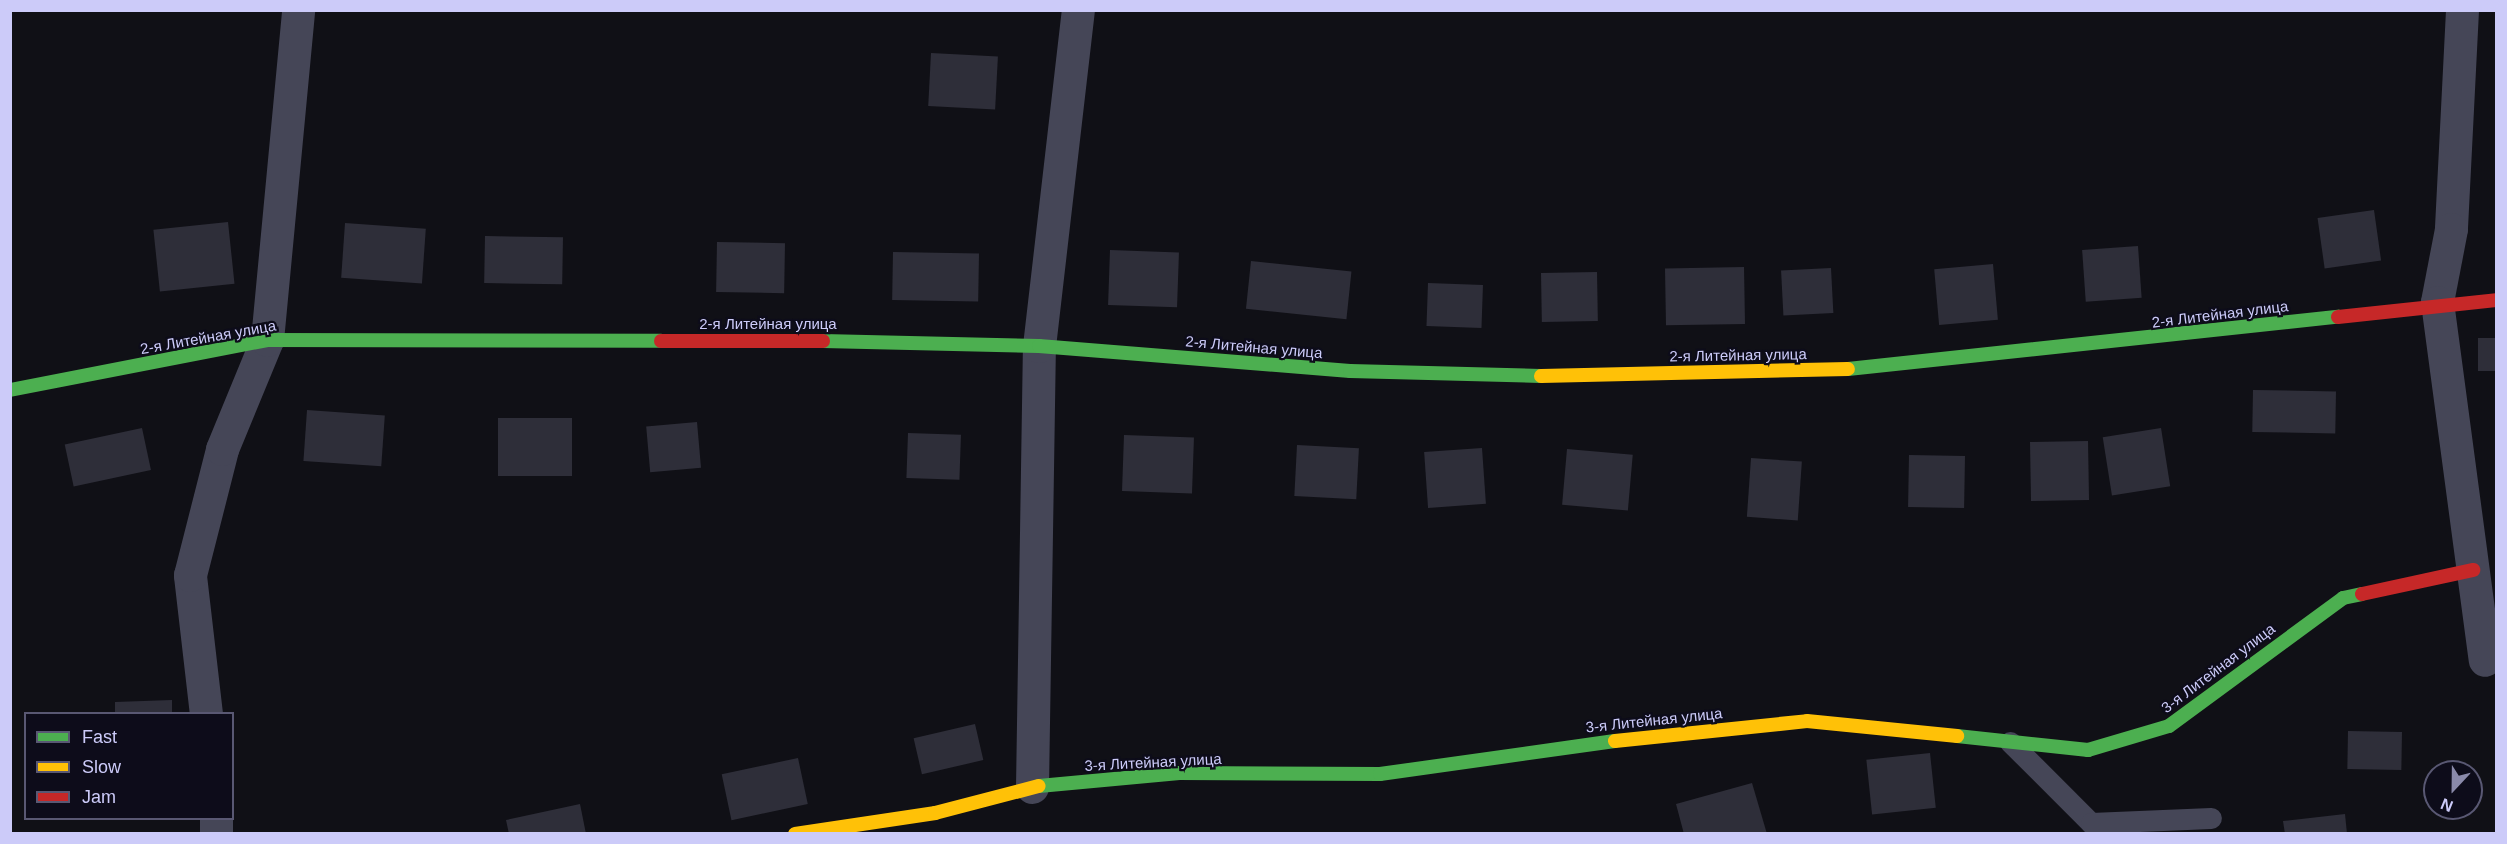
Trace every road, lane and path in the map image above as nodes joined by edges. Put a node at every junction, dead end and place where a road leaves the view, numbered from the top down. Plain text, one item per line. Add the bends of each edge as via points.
1 (298, 10) edge
2 (1078, 10) edge
3 (2462, 10) edge
4 (2496, 300) edge
5 (2437, 302) junction
6 (267, 340) junction
7 (1039, 346) junction
8 (10, 390) edge
9 (2473, 570) junction
10 (2485, 660) dead end
11 (206, 712) edge
12 (2007, 739) junction
13 (1032, 787) junction
14 (2211, 818) dead end
15 (936, 823) edge
16 (795, 834) edge

1 - 6 street
2 - 7 street
3 - 5 street via 2451,229
4 - 5 street, 2-я Литейная улица
5 - 7 street, 2-я Литейная улица via 2115,344 1874,368 1538,376 1350,371
5 - 9 street
6 - 7 street, 2-я Литейная улица
6 - 8 street, 2-я Литейная улица
6 - 11 street via 222,449 190,575
7 - 13 street
9 - 10 street
9 - 12 street, 3-я Литейная улица via 2343,598 2169,726 2088,750
12 - 13 street, 3-я Литейная улица via 1807,721 1592,743 1380,774 1179,773
12 - 14 lane via 2091,823
13 - 15 street, 3-я Литейная улица
15 - 16 street, 3-я Литейная улица

